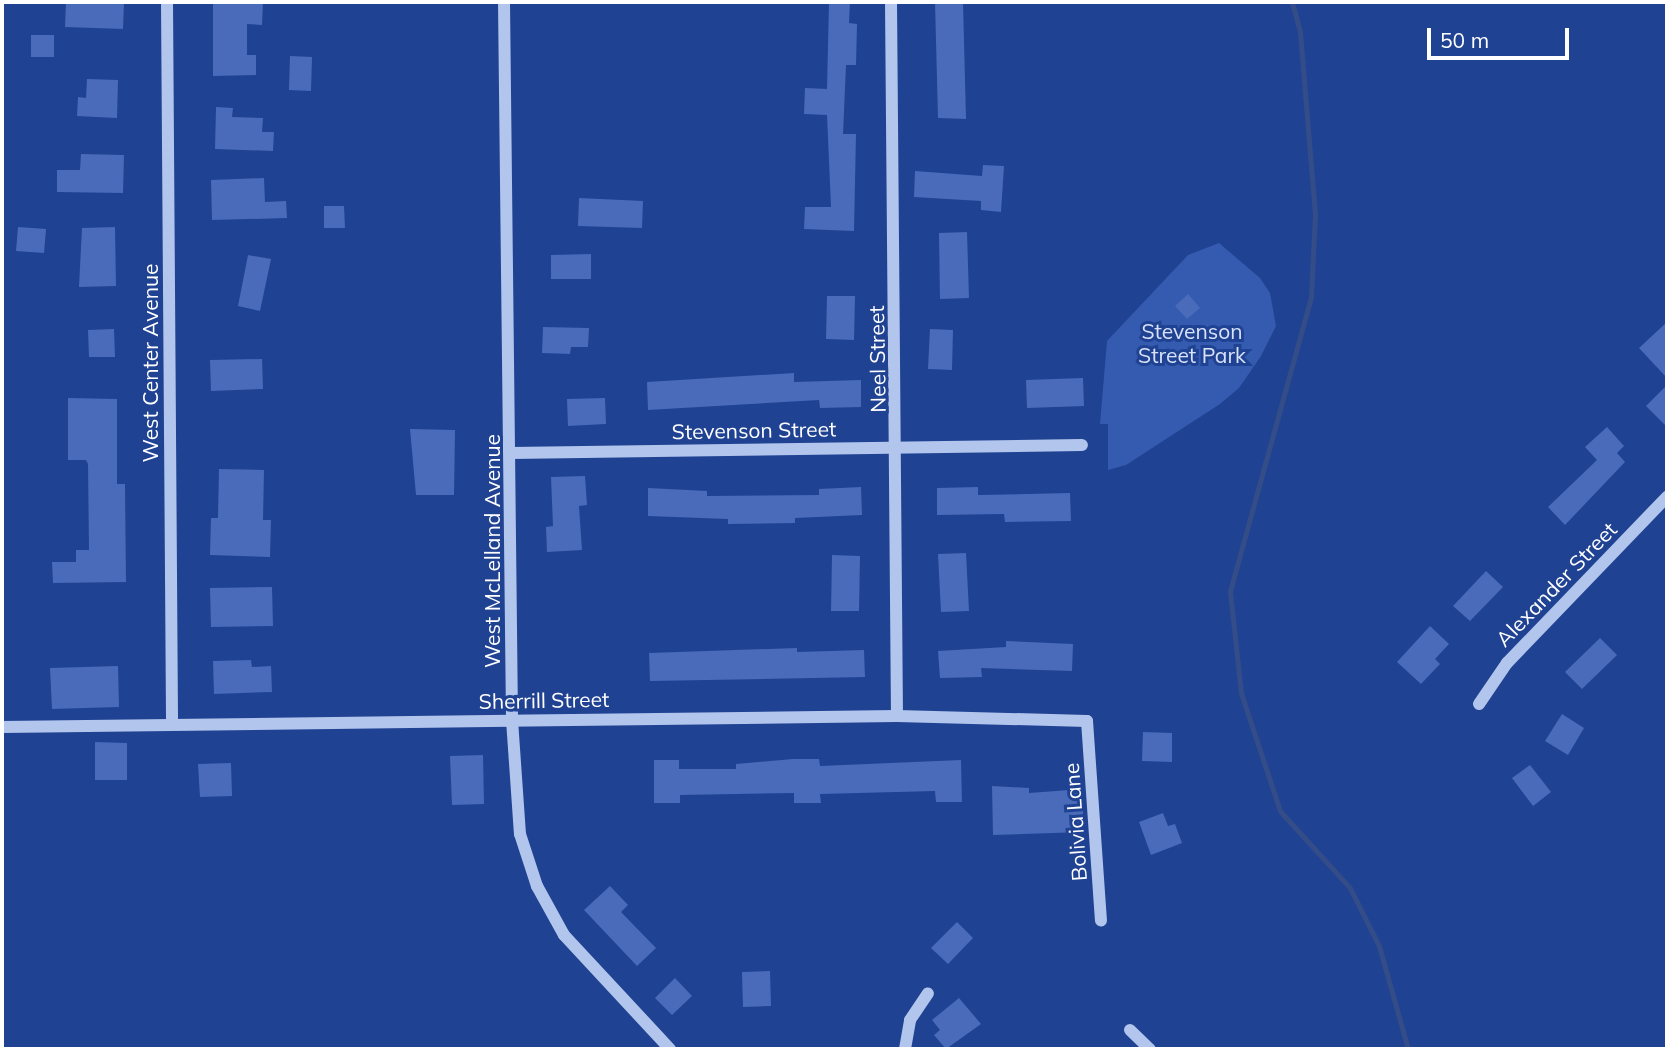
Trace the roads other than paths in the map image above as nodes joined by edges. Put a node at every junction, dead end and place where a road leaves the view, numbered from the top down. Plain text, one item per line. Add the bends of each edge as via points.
1 (167, 2) edge
2 (505, 2) edge
3 (891, 2) edge
4 (1082, 445) dead end
5 (897, 447) junction
6 (511, 453) junction
7 (1667, 497) edge
8 (1479, 704) dead end
9 (897, 716) junction
10 (512, 720) junction
11 (1087, 721) joint
12 (172, 724) junction
13 (2, 727) edge
14 (1101, 921) dead end
15 (928, 993) dead end
16 (1130, 1030) dead end
17 (670, 1049) edge
18 (905, 1049) edge
19 (1150, 1049) edge

1 - 12 street, West Center Avenue
2 - 6 street, West McLelland Avenue
3 - 5 street, Neel Street
4 - 5 street, Stevenson Street
5 - 6 street, Stevenson Street
5 - 9 street, Neel Street
6 - 10 street, West McLelland Avenue
7 - 8 street, Alexander Street via 1507,663
9 - 10 street, Sherrill Street
9 - 11 street, Sherrill Street
10 - 12 street, Sherrill Street
10 - 17 street, West McLelland Avenue via 520,834 537,887 564,935
11 - 14 street, Bolivia Lane
12 - 13 street, Sherrill Street
15 - 18 street via 909,1020
16 - 19 street

